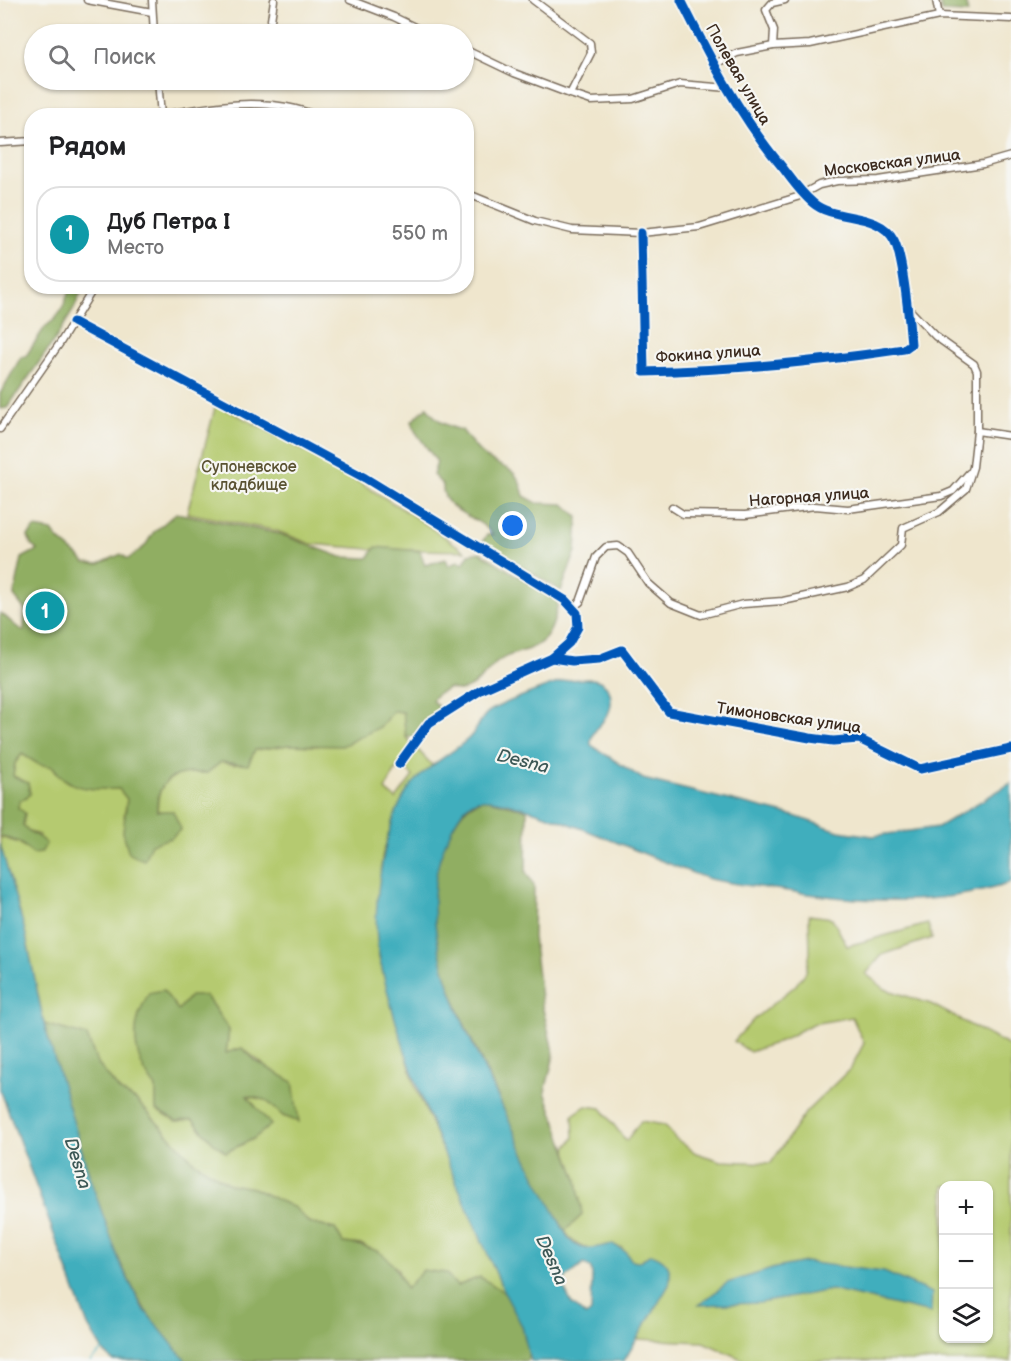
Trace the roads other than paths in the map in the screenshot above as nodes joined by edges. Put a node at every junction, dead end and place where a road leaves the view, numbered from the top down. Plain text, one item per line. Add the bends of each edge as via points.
1 (87, 0) edge
2 (152, 0) edge
3 (274, 0) edge
4 (350, 0) edge
5 (533, 0) edge
6 (681, 0) edge
7 (785, 0) edge
8 (936, 0) edge
9 (152, 12) junction
10 (939, 16) junction
11 (1011, 19) edge
12 (271, 20) dead end
13 (153, 24) edge
14 (406, 24) edge
15 (773, 46) junction
16 (474, 54) edge
17 (715, 64) junction
18 (728, 88) junction
19 (159, 90) edge
20 (572, 91) junction
21 (160, 108) edge
22 (193, 108) edge
23 (282, 108) edge
24 (24, 141) edge
25 (0, 142) edge
26 (1011, 156) edge
27 (804, 194) junction
28 (474, 196) edge
29 (641, 233) junction
30 (90, 294) edge
31 (908, 307) junction
32 (73, 322) junction
33 (0, 429) edge
34 (977, 431) junction
35 (1011, 436) edge
36 (973, 467) junction
37 (672, 507) dead end
38 (573, 607) junction
39 (552, 658) junction
40 (1011, 749) edge
41 (399, 764) dead end

1 - 9 street
2 - 9 street
3 - 12 street
4 - 14 street
5 - 20 street via 590,43 591,53
6 - 17 street, Полевая улица
7 - 15 street via 772,3 766,10 774,30
8 - 10 street
9 - 13 street
10 - 11 street
10 - 15 street via 810,44
15 - 17 street via 737,53
16 - 20 street via 514,73
17 - 18 street, Полевая улица
18 - 20 street via 680,84 633,99 591,101
18 - 27 street, Полевая улица via 740,113
19 - 21 street
22 - 23 street via 241,104
24 - 25 street
26 - 27 street, Московская улица via 879,180 837,181
27 - 29 street, Московская улица via 699,227
27 - 31 street, Полевая улица via 820,208 865,220 888,231 895,242
28 - 29 street, Московская улица via 563,228
29 - 31 street, Фокина улица via 644,372 698,371 904,349 911,344
30 - 32 street
31 - 34 street via 935,336 974,364 978,384
32 - 33 street
32 - 38 street via 365,478
34 - 35 street
34 - 36 street
36 - 37 street, Нагорная улица via 953,491 941,496 848,509 815,506 745,515 683,514
36 - 38 street via 966,489 939,512 903,528 901,545 864,580 833,591 743,604 701,615 671,603 648,583 628,553 618,546 606,547 596,557 584,595
38 - 39 street via 578,627 569,643
39 - 40 street, Тимоновская улица via 599,659 622,650 669,712 810,738 859,739 920,769
39 - 41 street via 481,690 429,723

